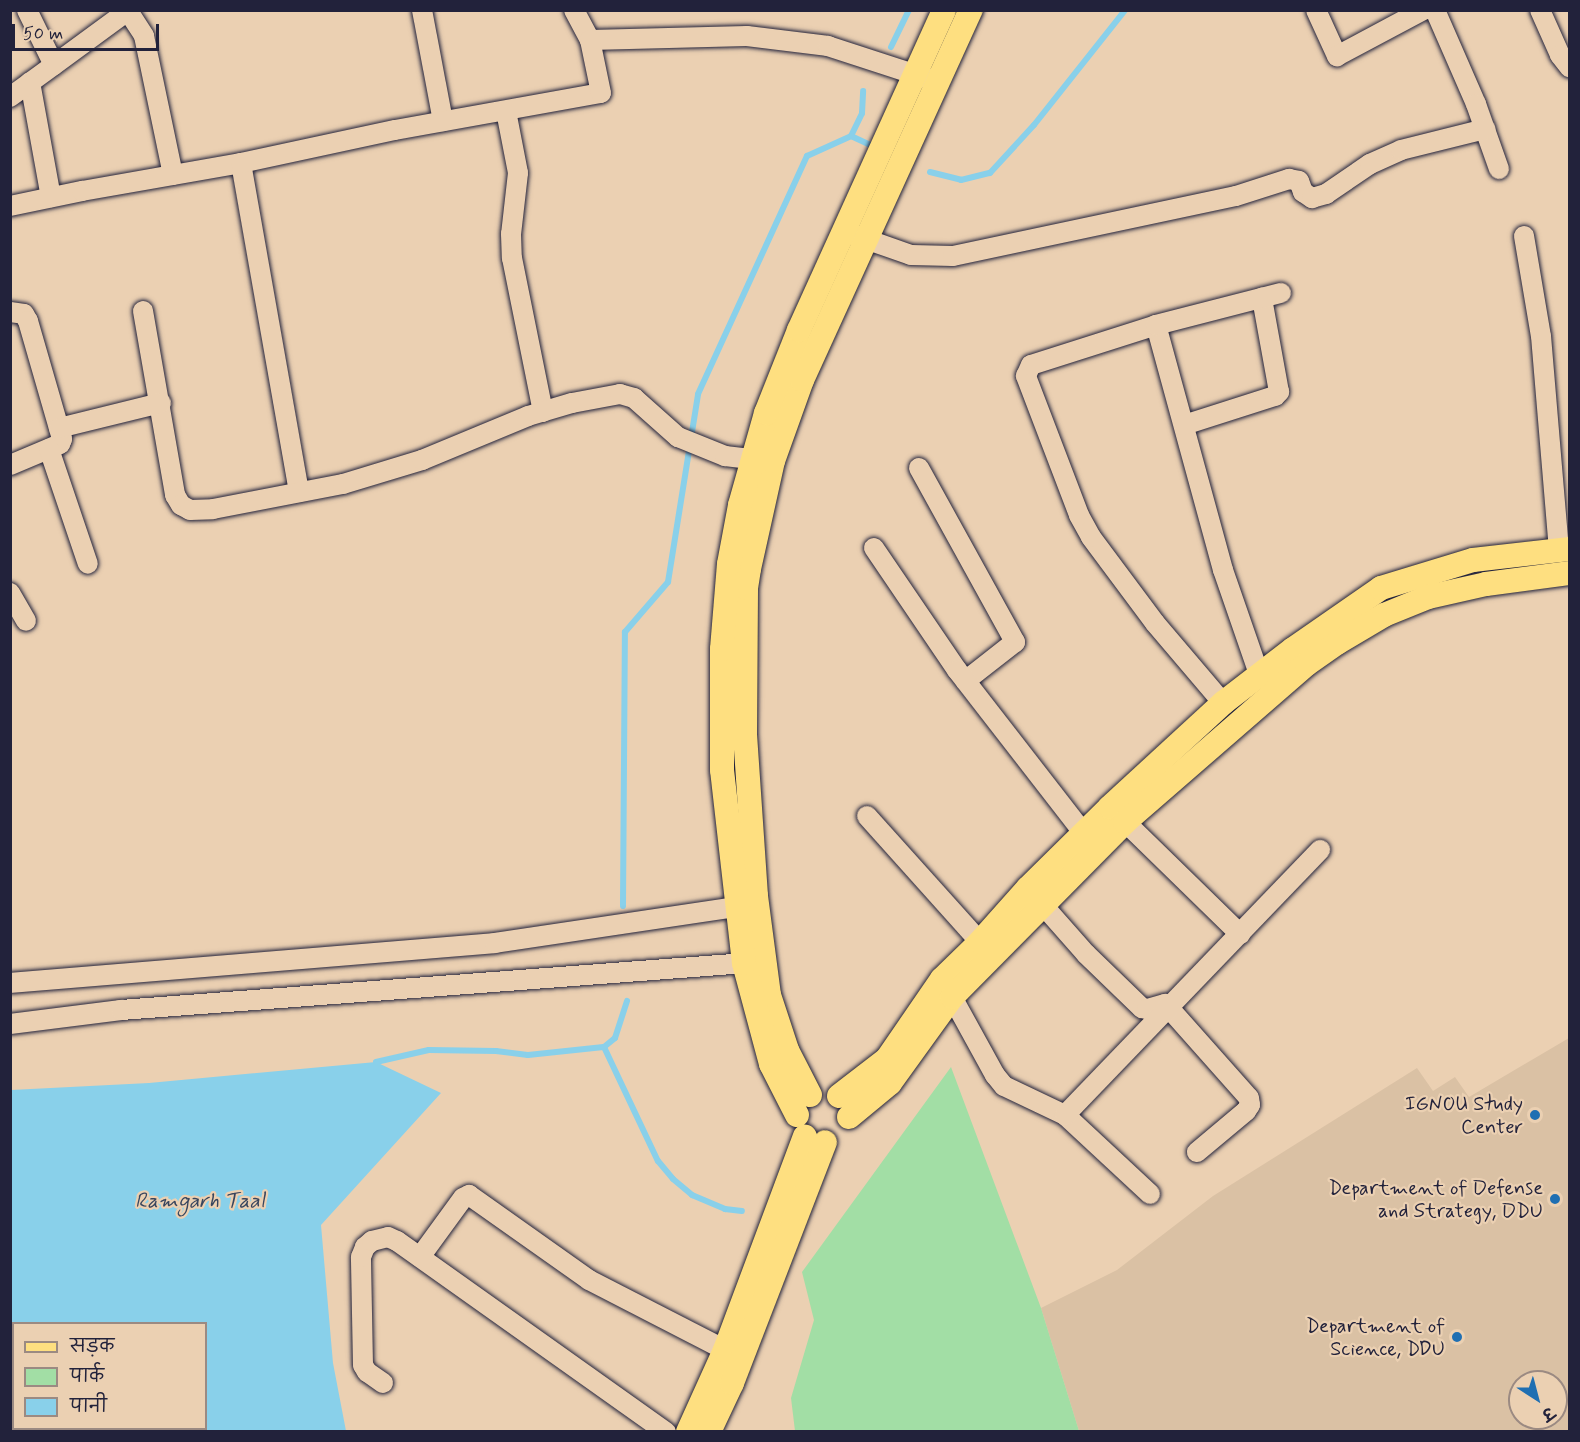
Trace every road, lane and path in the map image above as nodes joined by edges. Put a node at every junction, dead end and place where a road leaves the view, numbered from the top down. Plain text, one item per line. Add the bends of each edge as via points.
1 (27, 10) edge
2 (422, 10) edge
3 (574, 10) edge
4 (944, 10) edge
5 (971, 10) edge
6 (1316, 10) edge
7 (1423, 10) edge
8 (1435, 10) edge
9 (1540, 10) edge
10 (129, 11) edge
11 (590, 40) junction
12 (54, 65) junction
13 (1569, 68) edge
14 (926, 78) junction
15 (30, 82) junction
16 (10, 97) edge
17 (506, 111) junction
18 (443, 122) junction
19 (1485, 129) junction
20 (241, 163) junction
21 (1499, 169) dead end
22 (172, 175) junction
23 (51, 197) junction
24 (10, 206) edge
25 (844, 231) junction
26 (1524, 237) dead end
27 (867, 240) junction
28 (143, 311) dead end
29 (10, 312) edge
30 (1156, 325) junction
31 (161, 403) junction
32 (543, 412) junction
33 (1184, 425) junction
34 (59, 428) junction
35 (49, 449) junction
36 (763, 460) junction
37 (10, 465) edge
38 (919, 468) dead end
39 (299, 492) junction
40 (874, 548) dead end
41 (1564, 550) edge
42 (88, 564) dead end
43 (1569, 573) edge
44 (10, 593) edge
45 (26, 621) dead end
46 (1259, 674) junction
47 (965, 681) junction
48 (1223, 703) junction
49 (1117, 814) junction
50 (867, 816) dead end
51 (1084, 834) junction
52 (1320, 850) dead end
53 (1035, 896) junction
54 (748, 905) junction
55 (1240, 934) junction
56 (981, 942) junction
57 (754, 962) junction
58 (10, 983) edge
59 (947, 988) junction
60 (1169, 1008) junction
61 (10, 1024) edge
62 (844, 1107) junction
63 (1065, 1115) junction
64 (809, 1122) junction
65 (1197, 1152) dead end
66 (1150, 1194) dead end
67 (420, 1257) junction
68 (725, 1350) junction
69 (383, 1383) dead end
70 (666, 1431) edge
71 (688, 1431) edge
72 (709, 1431) edge

1 - 12 street
2 - 18 street
3 - 11 street
4 - 14 main road
5 - 14 main road
6 - 7 street via 1337,56
8 - 19 street
9 - 13 street
10 - 12 street
10 - 22 street via 144,36
11 - 14 street via 747,36 828,46
11 - 17 street via 601,93
12 - 15 street
14 - 25 main road
14 - 27 main road
15 - 16 street
15 - 23 street
17 - 18 street
17 - 32 street via 518,173 512,258
18 - 20 street
19 - 21 street
19 - 27 street via 1401,150 1370,164 1326,194 1312,198 1302,192 1299,181 1289,179 1236,196 953,256 911,255
20 - 22 street
20 - 39 street
22 - 23 street
23 - 24 street
25 - 27 street
25 - 36 main road via 766,413
26 - 41 street via 1541,336
27 - 36 main road
28 - 31 street
29 - 34 street via 24,314 28,321
30 - 33 street
30 - 33 street via 1272,296 1279,392
30 - 48 street via 1031,365 1026,376 1091,537 1155,623
31 - 34 street
31 - 39 street via 175,495 181,505 190,510 213,509
32 - 36 street via 620,393 634,398 678,437 725,456
32 - 39 street via 422,460 344,484
33 - 46 street via 1223,570
34 - 35 street via 62,442
35 - 37 street
35 - 42 street
36 - 54 main road via 746,588
38 - 47 street via 1015,642
40 - 47 street
41 - 46 main road via 1473,560 1381,588
43 - 49 main road via 1463,589 1428,597 1384,615 1307,664
44 - 45 street
46 - 48 main road
47 - 51 street
48 - 49 main road
49 - 51 main road
49 - 53 main road
49 - 55 street
50 - 56 street
51 - 53 main road
52 - 55 street
53 - 56 main road
53 - 59 main road
53 - 60 street via 1086,954 1142,1008 1160,1004
54 - 57 main road
54 - 58 street via 495,943
55 - 60 street
56 - 59 main road
57 - 61 street via 121,1010
57 - 64 main road via 770,995
59 - 62 main road
59 - 63 street via 1004,1086
60 - 63 street
60 - 65 street via 1249,1098 1250,1105
62 - 64 main road via 824,1091
62 - 64 main road via 843,1133
63 - 66 street
64 - 68 main road
64 - 72 main road via 732,1383
67 - 68 street via 469,1195 589,1280
67 - 69 street via 388,1237 372,1241 361,1257 363,1365
67 - 70 street
68 - 71 main road

